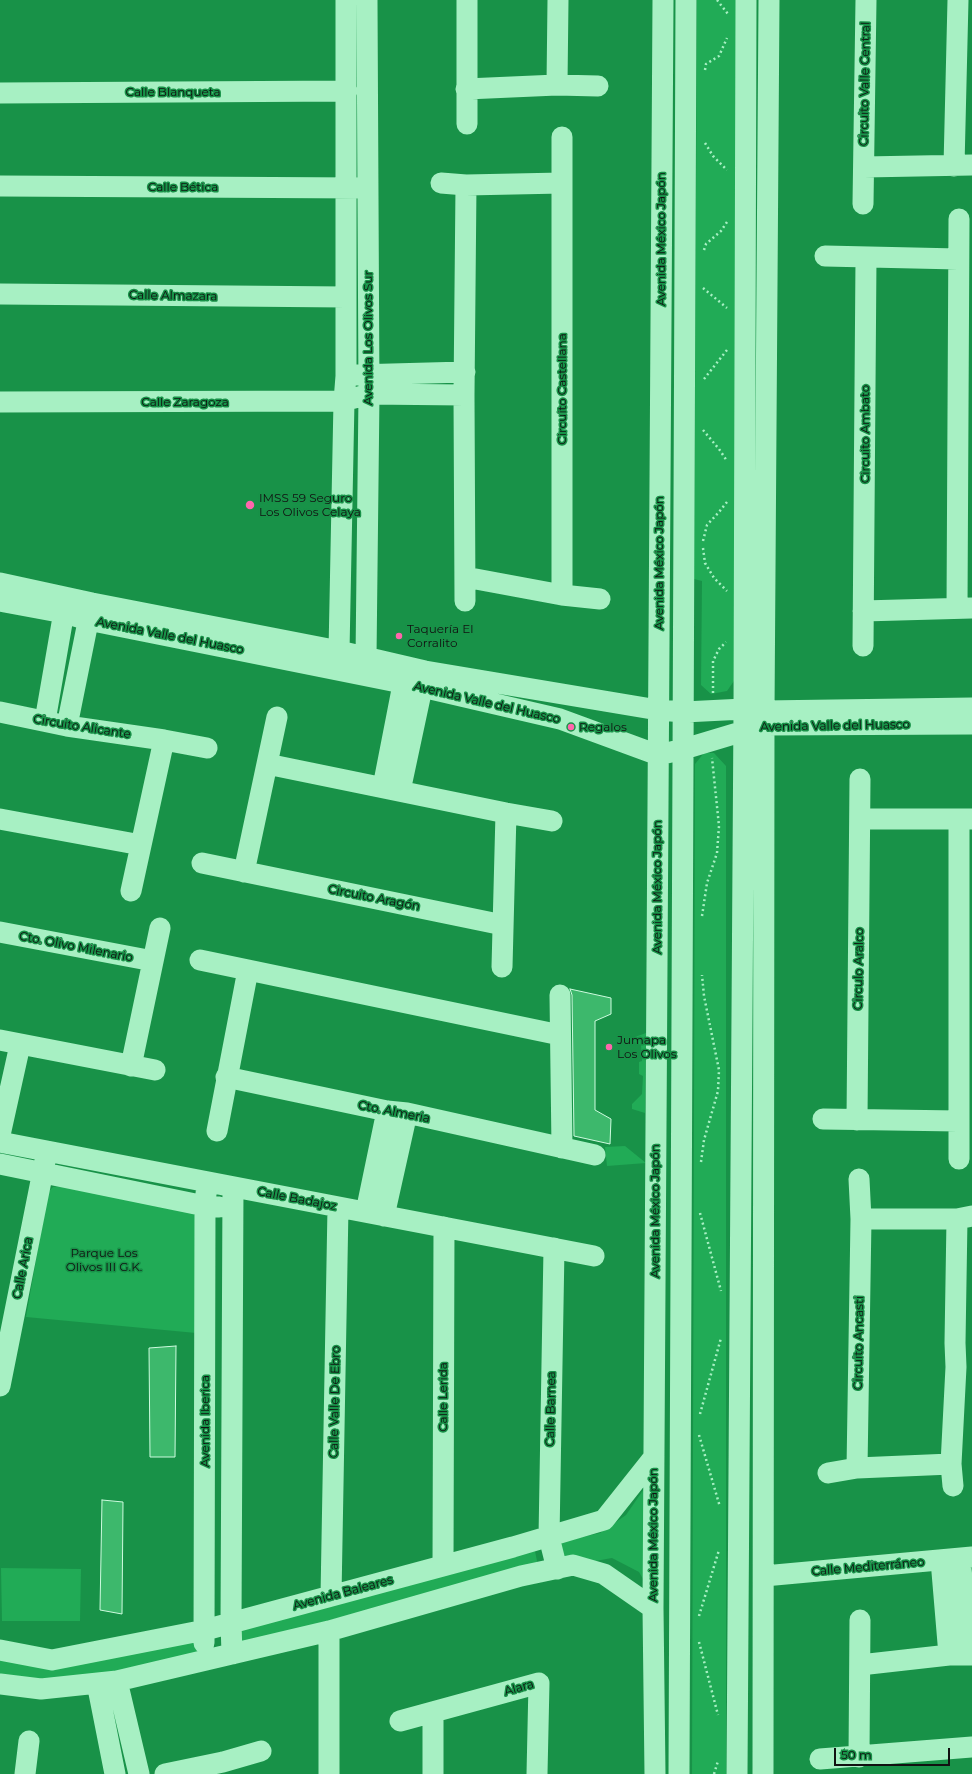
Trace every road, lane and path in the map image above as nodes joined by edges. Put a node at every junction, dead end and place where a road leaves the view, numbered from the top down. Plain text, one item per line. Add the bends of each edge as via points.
1 (346, 0) edge
2 (367, 0) edge
3 (467, 0) edge
4 (558, 0) edge
5 (663, 0) edge
6 (686, 0) edge
7 (717, 0) edge
8 (746, 0) edge
9 (769, 0) edge
10 (866, 0) edge
11 (963, 2) edge
12 (733, 20) dead end
13 (730, 32) dead end
14 (704, 77) dead end
15 (557, 85) junction
16 (598, 86) dead end
17 (466, 89) junction
18 (347, 91) junction
19 (0, 93) edge
20 (466, 124) dead end
21 (562, 137) dead end
22 (702, 137) dead end
23 (963, 166) edge
24 (864, 167) junction
25 (729, 174) dead end
26 (441, 183) dead end
27 (562, 183) junction
28 (466, 185) junction
29 (0, 186) edge
30 (357, 188) junction
31 (863, 204) dead end
32 (958, 219) dead end
33 (728, 220) dead end
34 (702, 256) dead end
35 (825, 256) dead end
36 (866, 258) junction
37 (958, 259) junction
38 (702, 281) dead end
39 (0, 294) edge
40 (346, 297) junction
41 (729, 310) dead end
42 (731, 344) dead end
43 (465, 372) junction
44 (346, 376) junction
45 (703, 382) dead end
46 (368, 384) junction
47 (464, 394) junction
48 (344, 401) junction
49 (0, 402) edge
50 (701, 428) dead end
51 (965, 430) edge
52 (729, 465) dead end
53 (727, 500) dead end
54 (465, 577) junction
55 (0, 583) edge
56 (727, 592) dead end
57 (562, 595) junction
58 (600, 599) dead end
59 (0, 601) edge
60 (466, 601) dead end
61 (65, 605) junction
62 (965, 608) edge
63 (863, 610) junction
64 (90, 611) junction
65 (729, 639) dead end
66 (862, 646) dead end
67 (338, 660) junction
68 (364, 667) junction
69 (414, 677) junction
70 (972, 708) edge
71 (658, 710) junction
72 (713, 710) junction
73 (0, 712) edge
74 (684, 712) junction
75 (757, 715) junction
76 (277, 717) dead end
77 (45, 721) junction
78 (972, 724) edge
79 (67, 726) junction
80 (744, 731) junction
81 (164, 740) junction
82 (713, 740) junction
83 (207, 748) dead end
84 (684, 749) junction
85 (658, 755) junction
86 (267, 764) junction
87 (860, 779) dead end
88 (392, 789) junction
89 (506, 814) junction
90 (0, 819) edge
91 (860, 819) junction
92 (965, 819) edge
93 (552, 821) dead end
94 (140, 845) junction
95 (202, 863) dead end
96 (244, 872) junction
97 (131, 891) dead end
98 (701, 922) dead end
99 (503, 925) junction
100 (160, 928) dead end
101 (0, 932) edge
102 (200, 960) dead end
103 (153, 961) junction
104 (502, 967) dead end
105 (248, 970) junction
106 (701, 973) dead end
107 (965, 982) edge
108 (657, 990) junction
109 (682, 991) junction
110 (560, 995) dead end
111 (560, 1035) junction
112 (0, 1040) edge
113 (20, 1045) junction
114 (131, 1066) junction
115 (155, 1070) dead end
116 (226, 1077) junction
117 (397, 1112) junction
118 (822, 1119) dead end
119 (857, 1120) junction
120 (958, 1121) junction
121 (217, 1130) dead end
122 (0, 1135) edge
123 (0, 1142) edge
124 (562, 1148) junction
125 (47, 1151) junction
126 (595, 1155) dead end
127 (959, 1159) dead end
128 (701, 1163) dead end
129 (0, 1164) edge
130 (43, 1172) junction
131 (859, 1179) dead end
132 (207, 1182) junction
133 (233, 1187) junction
134 (700, 1205) dead end
135 (205, 1206) junction
136 (338, 1207) junction
137 (233, 1208) junction
138 (375, 1214) junction
139 (965, 1217) edge
140 (861, 1218) junction
141 (444, 1227) junction
142 (655, 1235) junction
143 (680, 1236) junction
144 (554, 1248) junction
145 (594, 1256) dead end
146 (723, 1298) dead end
147 (721, 1336) dead end
148 (963, 1343) edge
149 (964, 1366) edge
150 (0, 1386) edge
151 (205, 1403) junction
152 (232, 1404) junction
153 (699, 1419) dead end
154 (699, 1432) dead end
155 (654, 1457) junction
156 (950, 1464) junction
157 (857, 1468) junction
158 (828, 1473) dead end
159 (953, 1486) dead end
160 (720, 1508) dead end
161 (549, 1536) junction
162 (720, 1548) dead end
163 (958, 1559) edge
164 (443, 1566) junction
165 (557, 1569) junction
166 (764, 1576) junction
167 (331, 1596) junction
168 (653, 1608) junction
169 (860, 1620) dead end
170 (699, 1621) dead end
171 (231, 1623) junction
172 (205, 1630) junction
173 (329, 1631) junction
174 (698, 1640) dead end
175 (0, 1650) edge
176 (232, 1654) junction
177 (971, 1654) edge
178 (949, 1655) junction
179 (202, 1661) junction
180 (860, 1665) junction
181 (107, 1682) junction
182 (0, 1684) edge
183 (433, 1712) junction
184 (719, 1717) dead end
185 (400, 1721) dead end
186 (29, 1741) dead end
187 (972, 1747) edge
188 (261, 1751) dead end
189 (719, 1756) dead end
190 (859, 1757) junction
191 (820, 1759) dead end
192 (223, 1768) edge
193 (25, 1774) edge
194 (115, 1774) edge
195 (140, 1774) edge
196 (165, 1774) edge
197 (329, 1774) edge
198 (433, 1774) edge
199 (537, 1774) edge
200 (655, 1774) edge
201 (679, 1774) edge
202 (714, 1774) edge
203 (737, 1774) edge
204 (763, 1774) edge

1 - 18 street, Avenida Los Olivos Sur
2 - 30 street, Avenida Los Olivos Sur
3 - 17 street
4 - 15 street
5 - 71 street, Avenida México Japón
6 - 74 street, Avenida México Japón
7 - 12 path
8 - 75 street
9 - 75 street
10 - 24 street, Circuito Valle Central
11 - 23 street
13 - 14 path via 719,56 706,64
15 - 16 street
15 - 17 street
17 - 20 street
18 - 19 street, Calle Blanqueta
18 - 30 street, Avenida Los Olivos Sur
21 - 27 street, Circuito Castellana
22 - 25 path via 706,148
23 - 24 street
24 - 31 street, Circuito Valle Central
26 - 28 street
27 - 28 street
27 - 57 street, Circuito Castellana
28 - 43 street
29 - 30 street, Calle Bética
30 - 40 street, Avenida Los Olivos Sur
30 - 46 street, Avenida Los Olivos Sur
32 - 37 street
33 - 34 path via 721,231 706,244
35 - 36 street
36 - 37 street
36 - 63 street, Circuito Ambato
37 - 51 street
38 - 41 path via 702,287
39 - 40 street, Calle Almazara
40 - 44 street, Avenida Los Olivos Sur
42 - 45 path via 704,376
43 - 46 street
43 - 47 street
44 - 46 street
44 - 48 street, Avenida Los Olivos Sur
46 - 47 street
46 - 48 street, Calle Zaragoza
46 - 68 street, Avenida Los Olivos Sur
47 - 54 street
48 - 49 street, Calle Zaragoza
48 - 67 street, Avenida Los Olivos Sur
50 - 52 path
51 - 62 street
53 - 56 path via 707,525 703,543 705,563
54 - 57 street
54 - 60 street
55 - 61 street, Avenida Valle del Huasco
57 - 58 street
59 - 61 street, Avenida Valle del Huasco
61 - 64 street, Avenida Valle del Huasco
61 - 77 street
62 - 63 street
63 - 66 street, Circuito Ambato
64 - 67 street, Avenida Valle del Huasco
64 - 79 street
65 - 72 path via 719,649 713,661
67 - 68 street, Avenida Valle del Huasco
68 - 69 street, Avenida Valle del Huasco
69 - 71 street, Avenida Valle del Huasco
69 - 85 street, Avenida Valle del Huasco via 560,719
69 - 88 street
70 - 75 street, Avenida Valle del Huasco
71 - 74 street, Avenida Valle del Huasco
71 - 85 street, Avenida México Japón
72 - 74 street, Avenida Valle del Huasco
72 - 75 street, Avenida Valle del Huasco
73 - 77 street, Circuito Alicante
74 - 84 street, Avenida México Japón
75 - 78 street, Avenida Valle del Huasco
75 - 80 street, Avenida Valle del Huasco
75 - 166 street
76 - 86 street
77 - 79 street, Circuito Alicante
79 - 81 street, Circuito Alicante
80 - 82 street, Avenida Valle del Huasco
80 - 203 street
81 - 83 street, Circuito Alicante
81 - 94 street
82 - 84 street, Avenida Valle del Huasco
82 - 98 path via 712,764 719,826 717,853 707,884
84 - 85 street, Avenida Valle del Huasco
84 - 109 street, Avenida México Japón
85 - 108 street, Avenida México Japón
86 - 88 street
86 - 96 street
87 - 91 street, Circulo Aralco
88 - 89 street
89 - 93 street
89 - 99 street
90 - 94 street
91 - 92 street
91 - 119 street, Circulo Aralco
92 - 107 street
94 - 97 street
95 - 96 street, Circuito Aragón
96 - 99 street, Circuito Aragón
99 - 104 street
100 - 103 street
101 - 103 street, Cto. Olivo Milenario
102 - 105 street
103 - 114 street
105 - 111 street
105 - 116 street
106 - 128 path via 719,1070 718,1091 704,1140
107 - 120 street
108 - 109 street
108 - 142 street, Avenida México Japón
109 - 143 street, Avenida México Japón
110 - 111 street
111 - 124 street
112 - 113 street
113 - 114 street
113 - 122 street
114 - 115 street
116 - 117 street, Cto. Almeria
116 - 121 street
117 - 124 street, Cto. Almeria
117 - 138 street
118 - 119 street
119 - 120 street
120 - 127 street
123 - 125 street, Calle Badajoz
124 - 126 street, Cto. Almeria
125 - 130 street, Calle Arica
125 - 132 street, Calle Badajoz
129 - 130 street
130 - 135 street
130 - 150 street, Calle Arica
131 - 140 street, Circuito Ancasti
132 - 133 street, Calle Badajoz
132 - 135 street, Avenida Iberica
133 - 136 street, Calle Badajoz
133 - 137 street
134 - 146 path
135 - 137 street
135 - 151 street, Avenida Iberica
136 - 138 street, Calle Badajoz
136 - 167 street, Calle Valle De Ebro
137 - 152 street
138 - 141 street, Calle Badajoz
139 - 140 street
139 - 148 street
140 - 157 street, Circuito Ancasti
141 - 144 street, Calle Badajoz
141 - 164 street, Calle Lerida
142 - 143 street
142 - 155 street, Avenida México Japón
143 - 201 street, Avenida México Japón
144 - 145 street, Calle Badajoz
144 - 161 street, Calle Barnea
147 - 153 path
148 - 149 street
149 - 156 street
151 - 152 street
151 - 172 street, Avenida Iberica
152 - 171 street
154 - 160 path
155 - 161 street, Avenida Baleares via 604,1520
155 - 168 street, Avenida México Japón
156 - 157 street
156 - 159 street
157 - 158 street
161 - 164 street, Avenida Baleares
161 - 165 street, Calle Barnea
162 - 170 path
163 - 166 street, Calle Mediterráneo
163 - 177 street
163 - 178 street
164 - 167 street, Avenida Baleares
165 - 168 street via 573,1565 604,1574
165 - 173 street via 521,1576
166 - 204 street
167 - 171 street, Avenida Baleares
168 - 200 street, Avenida México Japón
169 - 180 street
171 - 172 street, Avenida Baleares
171 - 176 street
172 - 175 street, Avenida Baleares via 52,1660
172 - 179 street, Avenida Iberica
173 - 176 street
173 - 197 street
174 - 184 path
176 - 179 street
177 - 178 street
178 - 180 street
179 - 181 street
180 - 190 street
181 - 182 street via 41,1689
181 - 194 street
181 - 195 street
183 - 185 street, Alara
183 - 198 street
183 - 199 street, Alara via 539,1683
186 - 193 street
187 - 190 street
188 - 192 street
189 - 202 path
190 - 191 street
192 - 196 street

